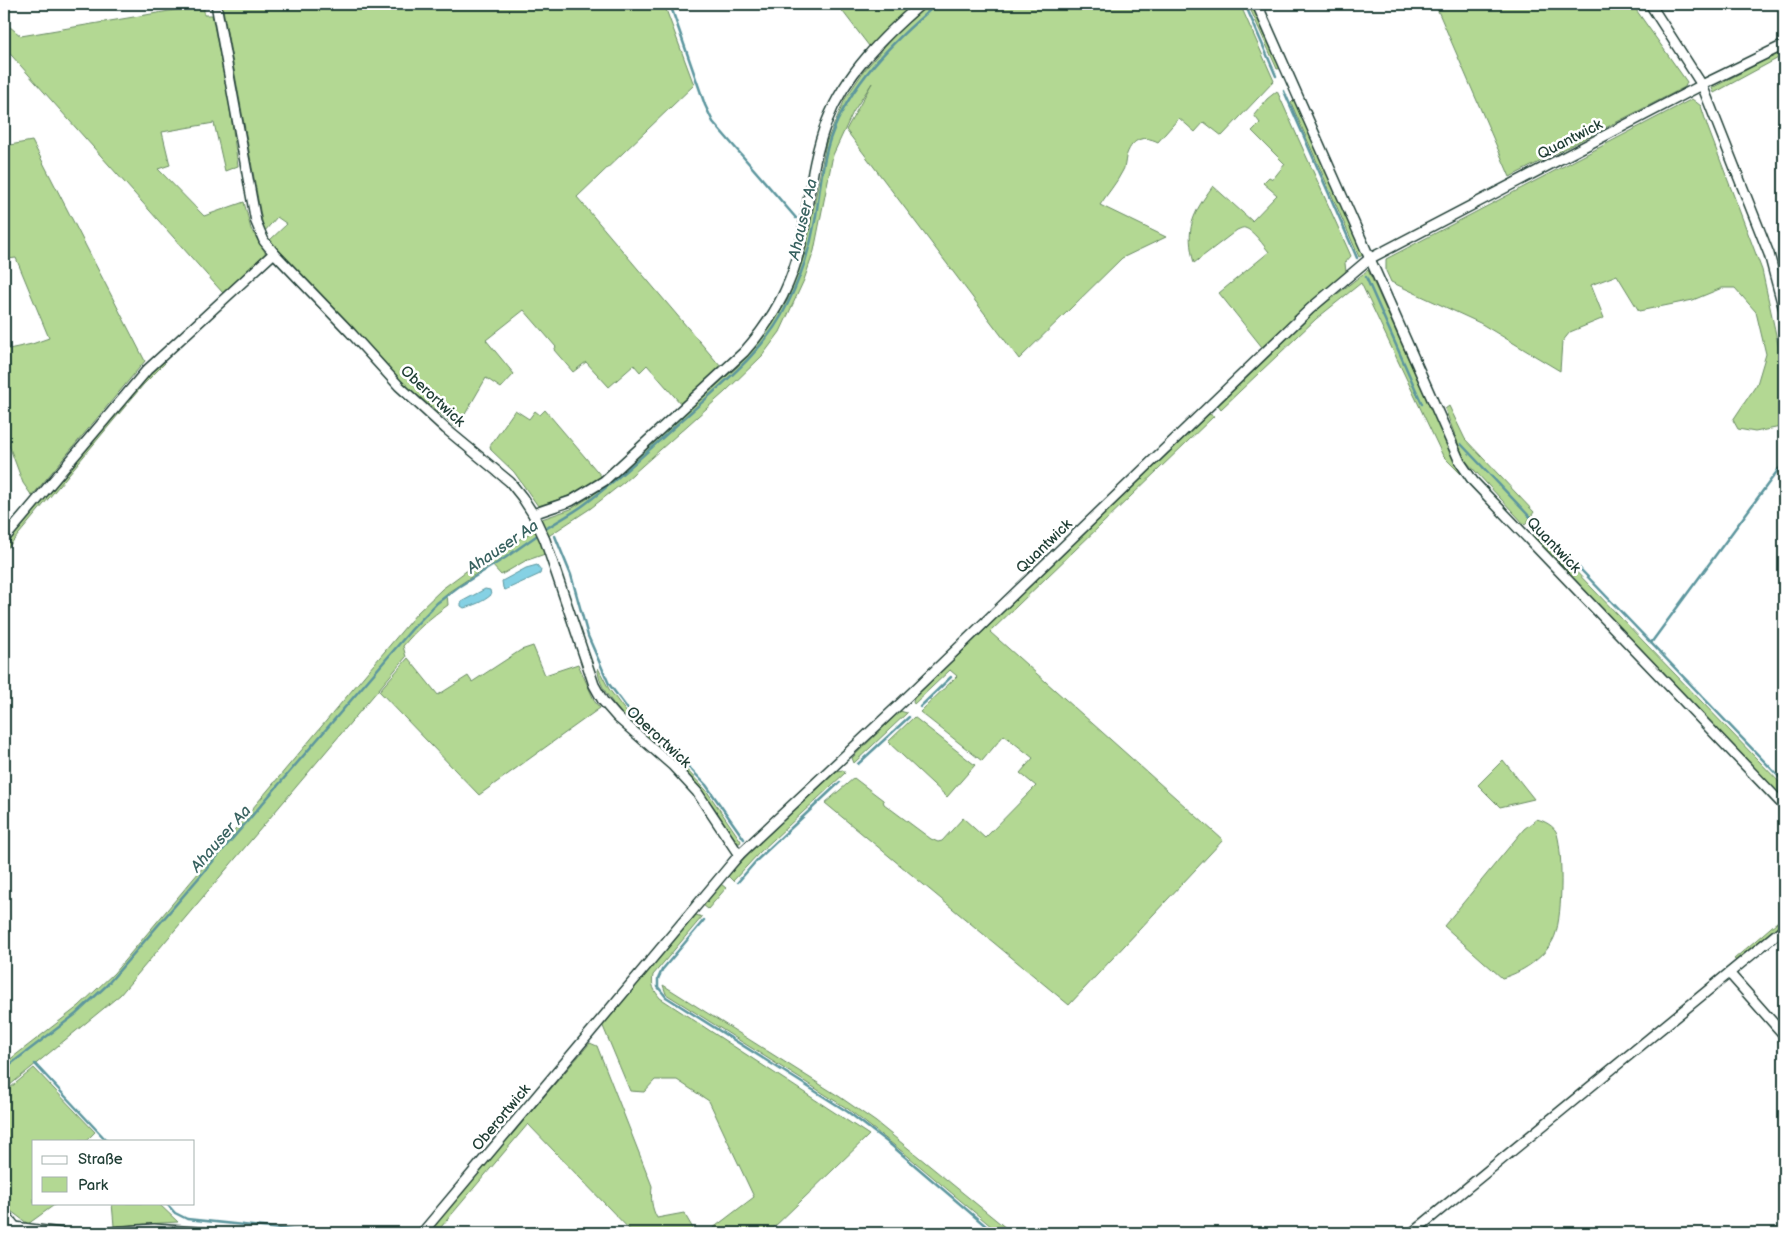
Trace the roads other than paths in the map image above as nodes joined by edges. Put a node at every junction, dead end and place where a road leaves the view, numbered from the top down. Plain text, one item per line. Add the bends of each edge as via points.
1 (216, 4) edge
2 (921, 4) edge
3 (1257, 4) edge
4 (1650, 4) edge
5 (1784, 45) edge
6 (1702, 85) junction
7 (274, 253) junction
8 (1369, 259) junction
9 (1784, 310) edge
10 (534, 514) junction
11 (4, 539) edge
12 (1784, 806) edge
13 (739, 855) junction
14 (1784, 928) edge
15 (1730, 974) junction
16 (1784, 1035) edge
17 (4, 1212) edge
18 (18, 1230) edge
19 (61, 1233) edge
20 (97, 1233) edge
21 (212, 1233) edge
22 (422, 1233) edge
23 (1412, 1233) edge

1 - 7 street, Oberortwick via 256,222 261,236
2 - 10 street via 881,41 849,81 827,120 815,160 793,271 782,297 757,338 604,481 571,502
3 - 8 street, Quantwick
4 - 6 street
5 - 6 street, Quantwick
6 - 8 street, Quantwick
6 - 9 street via 1769,254
7 - 10 street, Oberortwick via 404,391 510,482
7 - 11 street via 157,359
8 - 12 street, Quantwick via 1448,439 1473,481
8 - 13 street, Quantwick via 1310,309
10 - 13 street, Oberortwick via 594,685 603,700 617,718 672,765 697,792
13 - 22 street, Oberortwick
14 - 15 street
15 - 16 street
15 - 23 street
17 - 18 street
18 - 19 street
20 - 21 street via 154,1229

